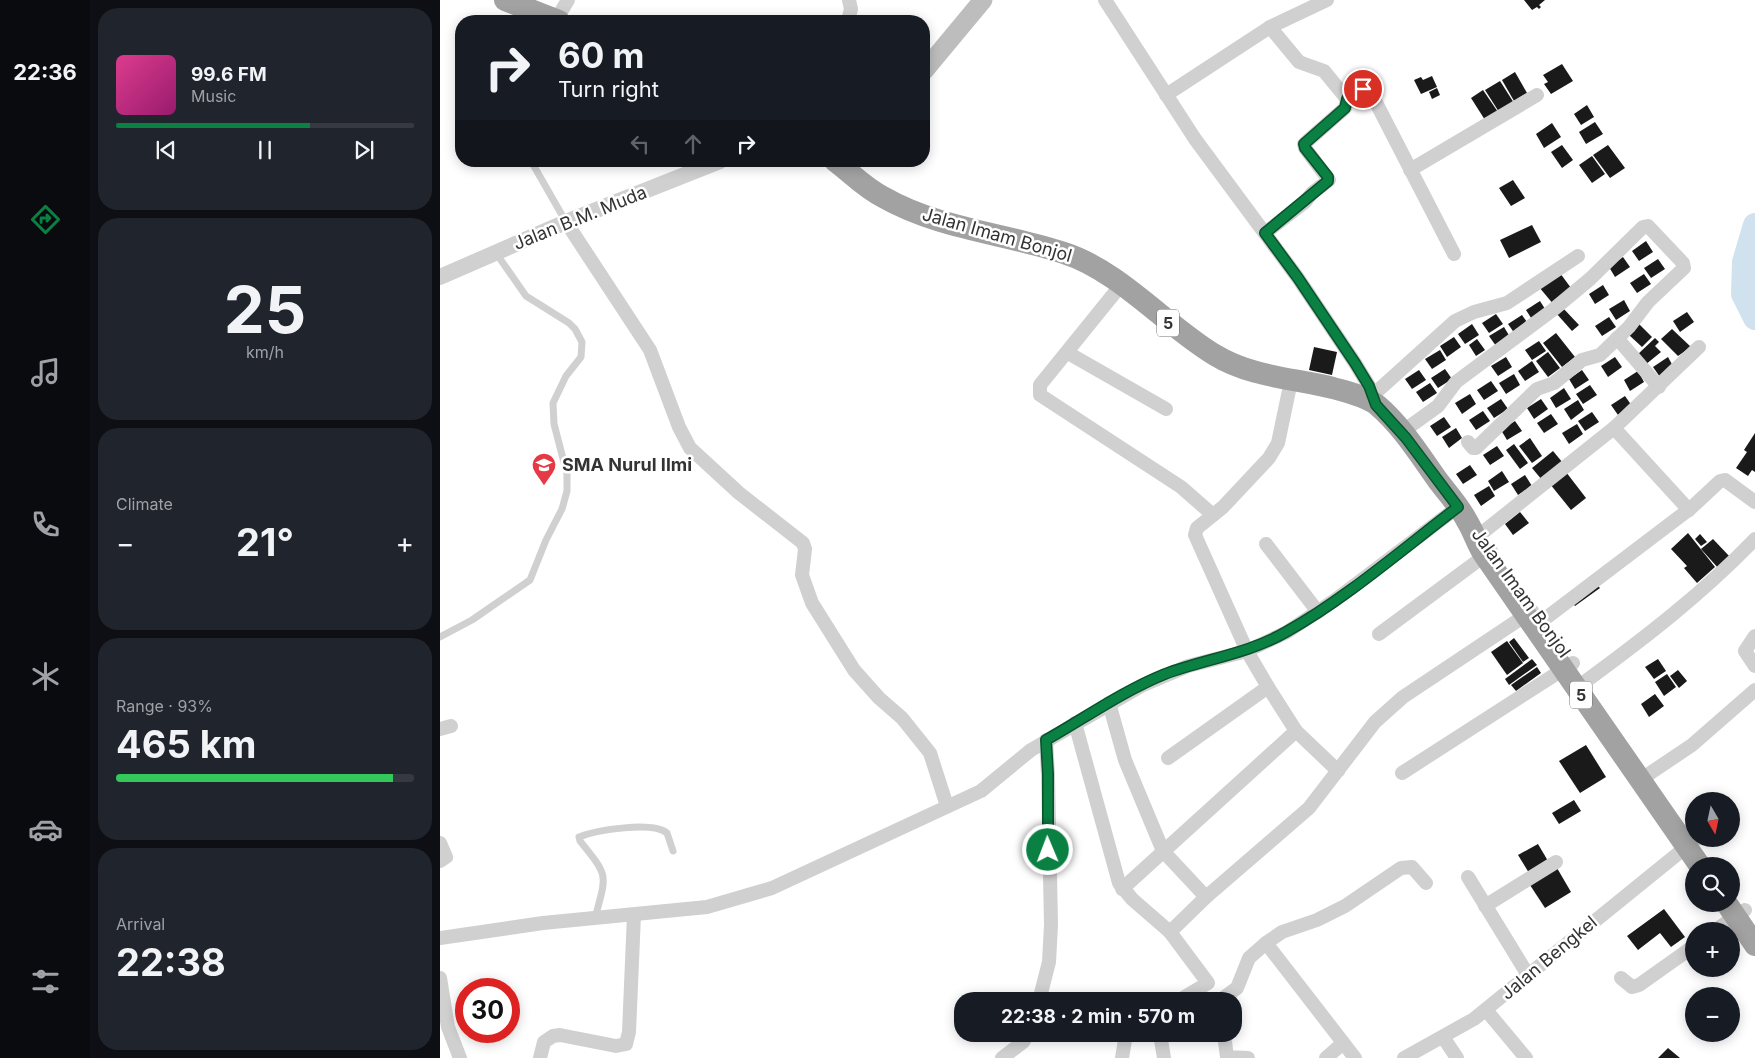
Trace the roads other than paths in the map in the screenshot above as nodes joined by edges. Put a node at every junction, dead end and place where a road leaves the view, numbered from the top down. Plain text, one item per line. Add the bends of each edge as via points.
1 (505, 0) edge
2 (568, 0) edge
3 (848, 0) edge
4 (983, 0) edge
5 (1105, 0) edge
6 (1327, 0) edge
7 (542, 15) edge
8 (560, 15) edge
9 (850, 15) edge
10 (1270, 27) junction
11 (930, 64) edge
12 (1166, 95) junction
13 (1537, 95) dead end
14 (1347, 99) junction
15 (534, 167) edge
16 (705, 167) edge
17 (845, 167) edge
18 (1410, 170) junction
19 (566, 222) junction
20 (1265, 233) junction
21 (496, 253) junction
22 (1454, 254) dead end
23 (1578, 256) dead end
24 (440, 277) edge
25 (1121, 286) junction
26 (1617, 338) junction
27 (1699, 347) dead end
28 (1068, 353) junction
29 (1291, 381) junction
30 (1659, 387) junction
31 (1374, 400) junction
32 (1166, 409) dead end
33 (1614, 428) junction
34 (1402, 432) junction
35 (1468, 442) dead end
36 (1755, 502) edge
37 (1689, 510) junction
38 (1212, 515) junction
39 (1477, 535) junction
40 (1755, 539) edge
41 (1266, 544) dead end
42 (1318, 612) junction
43 (1534, 615) junction
44 (1379, 634) dead end
45 (1755, 636) edge
46 (440, 637) edge
47 (1247, 650) junction
48 (1755, 666) edge
49 (1574, 671) junction
50 (1268, 687) junction
51 (1755, 690) edge
52 (1109, 703) junction
53 (1075, 723) junction
54 (1296, 731) junction
55 (1046, 740) junction
56 (1168, 758) dead end
57 (1338, 771) junction
58 (1402, 772) dead end
59 (1645, 777) junction
60 (947, 806) junction
61 (1685, 830) edge
62 (440, 842) edge
63 (1685, 847) edge
64 (673, 851) dead end
65 (1163, 851) junction
66 (440, 862) edge
67 (1556, 862) dead end
68 (1468, 877) dead end
69 (1426, 883) dead end
70 (1122, 889) junction
71 (1206, 897) junction
72 (1485, 906) junction
73 (1741, 913) edge
74 (634, 915) junction
75 (594, 919) junction
76 (1728, 922) edge
77 (1170, 932) junction
78 (440, 938) edge
79 (1266, 943) junction
80 (1755, 944) edge
81 (1685, 952) edge
82 (1528, 975) junction
83 (440, 978) edge
84 (1621, 978) dead end
85 (1208, 983) junction
86 (1041, 992) edge
87 (1193, 992) edge
88 (1215, 992) edge
89 (1232, 992) edge
90 (1486, 1010) junction
91 (1443, 1037) junction
92 (1023, 1042) edge
93 (1125, 1042) edge
94 (1161, 1042) edge
95 (1225, 1042) edge
96 (1343, 1043) junction
97 (460, 1058) edge
98 (540, 1058) edge
99 (1002, 1058) edge
100 (1122, 1058) edge
101 (1164, 1058) edge
102 (1248, 1058) edge
103 (1326, 1058) edge
104 (1355, 1058) edge
105 (1404, 1058) edge
106 (1457, 1058) edge
107 (1526, 1058) edge

1 - 7 highway
2 - 8 street
3 - 9 street
4 - 11 main road
5 - 12 street
6 - 10 street
10 - 12 street
10 - 14 street via 1299,62 1324,71
12 - 20 street
13 - 18 street
14 - 18 street via 1369,88
14 - 20 street via 1345,108 1304,144 1328,180
15 - 19 lane
16 - 19 street, Jalan B.M. Muda
17 - 25 highway, Jalan Imam Bonjol / 5 via 883,198 910,210 944,223 1066,253 1088,263
18 - 22 street
19 - 21 street, Jalan B.M. Muda
19 - 60 street via 650,350 679,428 690,448 739,493 803,543 802,575 812,603 854,670 902,718 930,753
20 - 31 street via 1355,363
21 - 24 street, Jalan B.M. Muda
21 - 46 lane via 526,296 569,323 582,342 580,356 553,403 554,424 567,474 567,491 530,580 472,620
23 - 31 street via 1507,303 1455,321
25 - 28 street
25 - 29 highway, Jalan Imam Bonjol / 5 via 1192,342 1221,359 1257,373
26 - 30 street
26 - 34 street via 1648,302 1685,267 1648,226 1643,227 1548,315 1456,382 1441,403
26 - 35 street via 1600,354 1582,360 1554,383 1537,389 1476,448
27 - 30 street
28 - 32 street
28 - 38 street via 1040,385 1042,398 1181,487
29 - 31 highway, Jalan Imam Bonjol / 5
29 - 38 street via 1278,443 1224,507
30 - 33 street
31 - 34 highway, Jalan Imam Bonjol / 5
33 - 37 street
33 - 39 street
34 - 39 highway, Jalan Imam Bonjol / 5
36 - 37 street via 1722,480
37 - 43 street
38 - 47 street via 1197,528 1195,535
39 - 42 street
39 - 43 highway, Jalan Imam Bonjol / 5
39 - 44 street
40 - 49 street via 1703,590 1655,630
41 - 42 street
42 - 47 street via 1287,632
43 - 49 highway, Jalan Imam Bonjol / 5
43 - 57 street via 1398,702 1375,722
45 - 48 street via 1745,651
47 - 50 street
47 - 52 street via 1164,675
49 - 58 street
49 - 59 highway, Jalan Imam Bonjol / 5
50 - 54 street
50 - 56 street
51 - 59 street via 1692,745
52 - 53 street
52 - 65 street via 1125,760
53 - 55 street
53 - 70 street
54 - 57 street
54 - 65 street
55 - 60 street via 986,787
55 - 86 street via 1051,925 1049,962
57 - 71 street via 1309,808
59 - 61 highway, Jalan Imam Bonjol / 5
60 - 74 street via 772,888 707,907
62 - 66 street via 446,857
63 - 82 street, Jalan Bengkel
64 - 75 lane via 667,833 654,827 604,831 580,837 600,865 604,878
65 - 70 street
65 - 71 street
67 - 72 street
68 - 72 street
69 - 79 street via 1412,868 1401,868 1345,906 1282,932
70 - 77 street
71 - 77 street
72 - 82 street
73 - 76 street
73 - 80 highway
74 - 75 street
74 - 98 street via 626,1044 616,1046 553,1036 544,1042
75 - 78 street
77 - 85 street
79 - 89 street via 1249,958 1237,988
79 - 96 street
81 - 84 street via 1639,985 1632,987
82 - 90 street, Jalan Bengkel
83 - 97 street via 448,1027
85 - 87 street
85 - 88 street
90 - 91 street, Jalan Bengkel
90 - 107 street
91 - 105 street, Jalan Bengkel
91 - 106 street
92 - 99 street
93 - 100 street
94 - 101 street
95 - 102 street via 1227,1057
96 - 103 street
96 - 104 street

